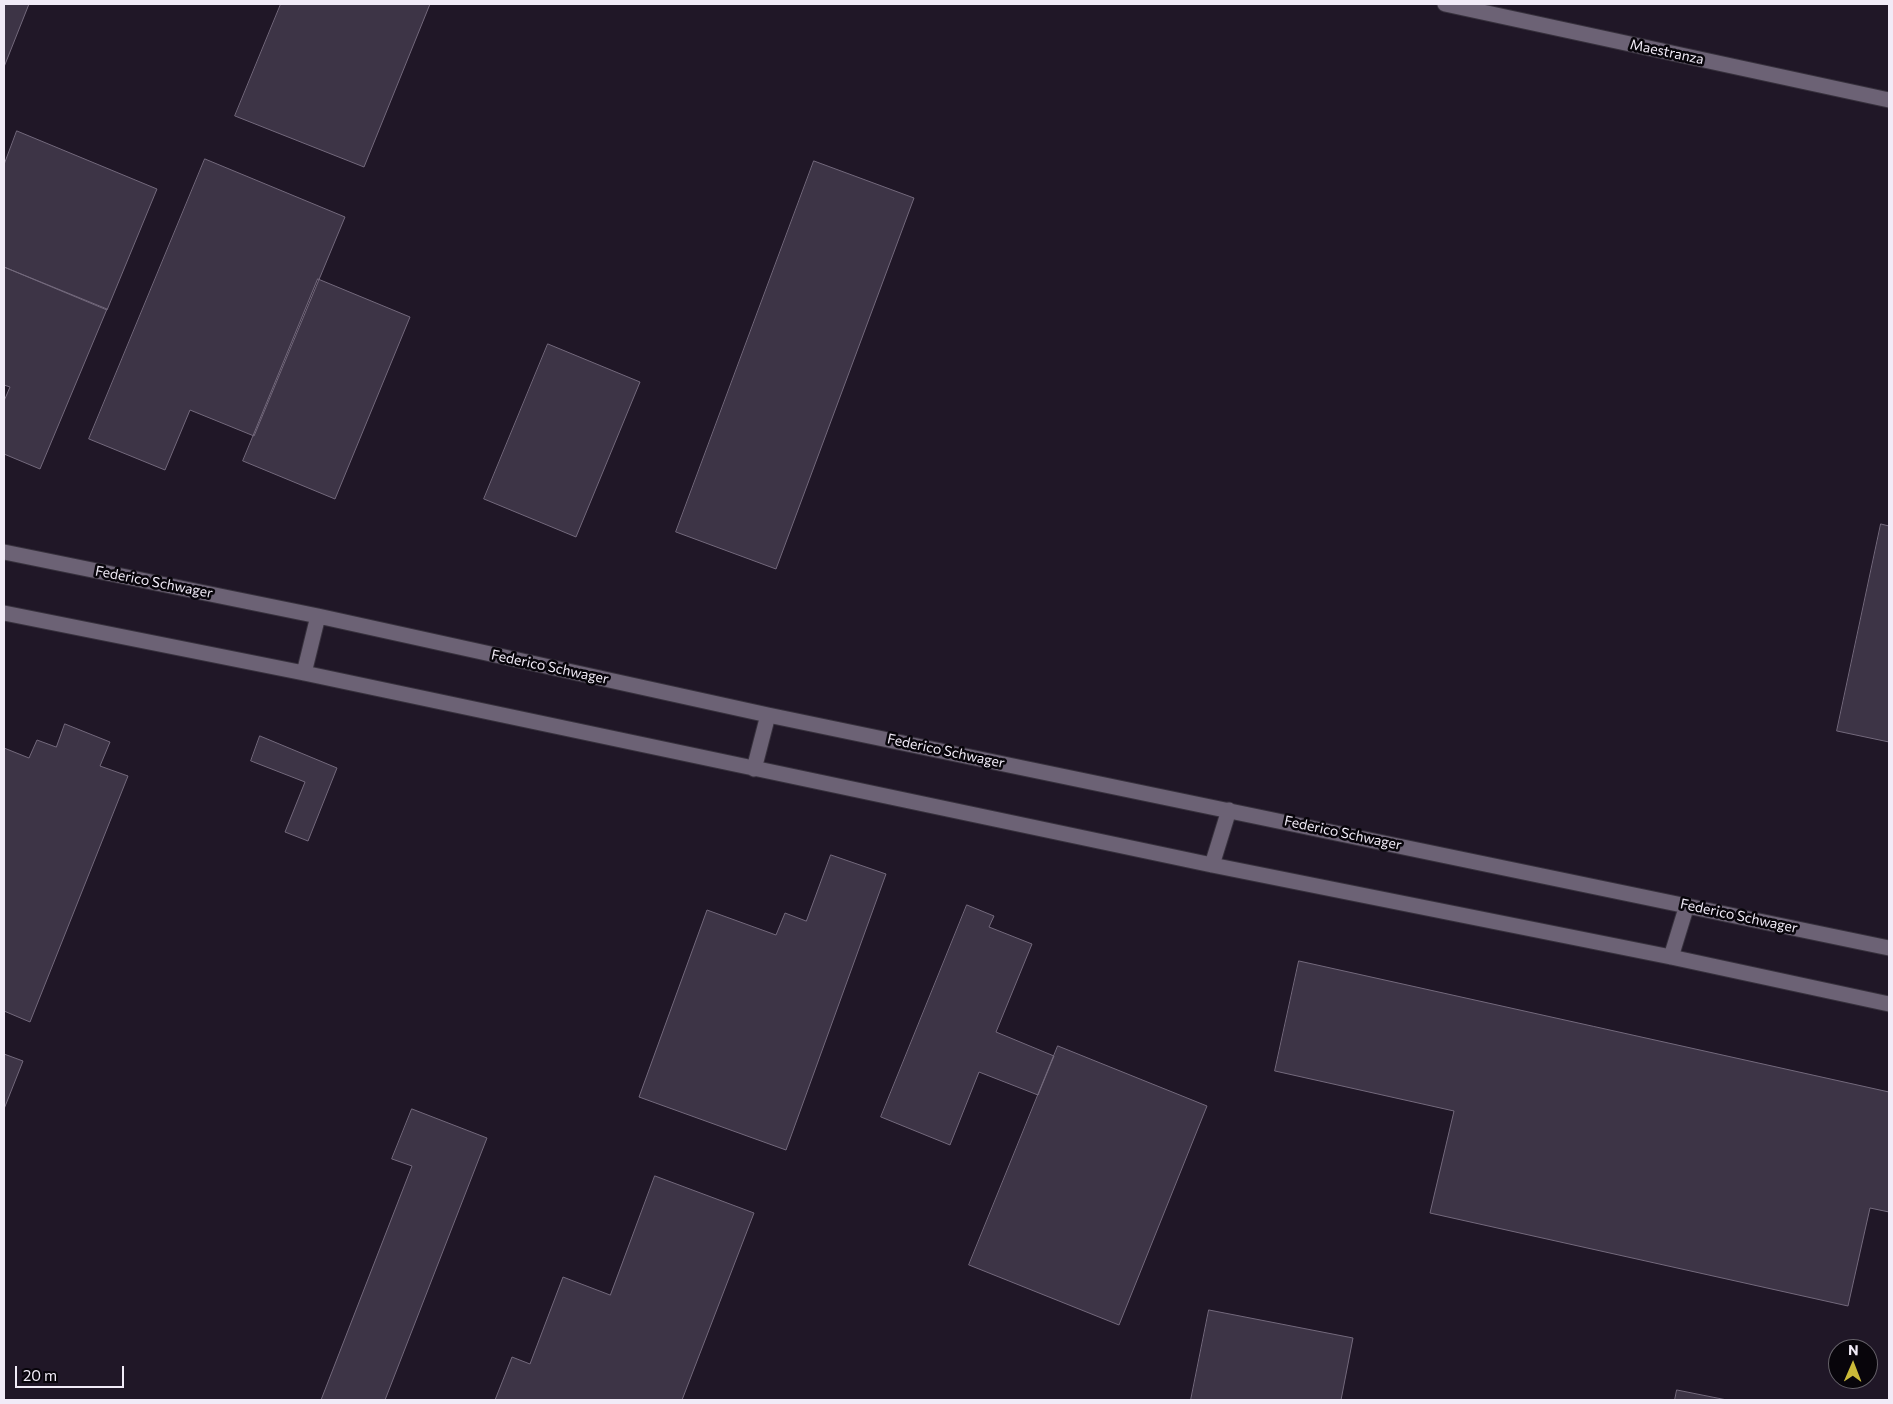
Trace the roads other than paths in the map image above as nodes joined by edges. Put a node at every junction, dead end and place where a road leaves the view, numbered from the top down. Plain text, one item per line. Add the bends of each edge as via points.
1 (1445, 4) edge
2 (1889, 100) edge
3 (4, 552) edge
4 (4, 613) edge
5 (318, 616) junction
6 (304, 673) junction
7 (768, 715) junction
8 (754, 768) junction
9 (1229, 810) junction
10 (1212, 866) junction
11 (1687, 905) junction
12 (1889, 948) edge
13 (1671, 957) junction
14 (1889, 1004) edge

1 - 2 street, Maestranza
3 - 5 street, Federico Schwager
4 - 6 street
5 - 6 street
5 - 7 street, Federico Schwager
6 - 8 street
7 - 8 street
7 - 9 street, Federico Schwager
8 - 10 street
9 - 10 street
9 - 11 street, Federico Schwager
10 - 13 street
11 - 12 street, Federico Schwager
11 - 13 street
13 - 14 street

